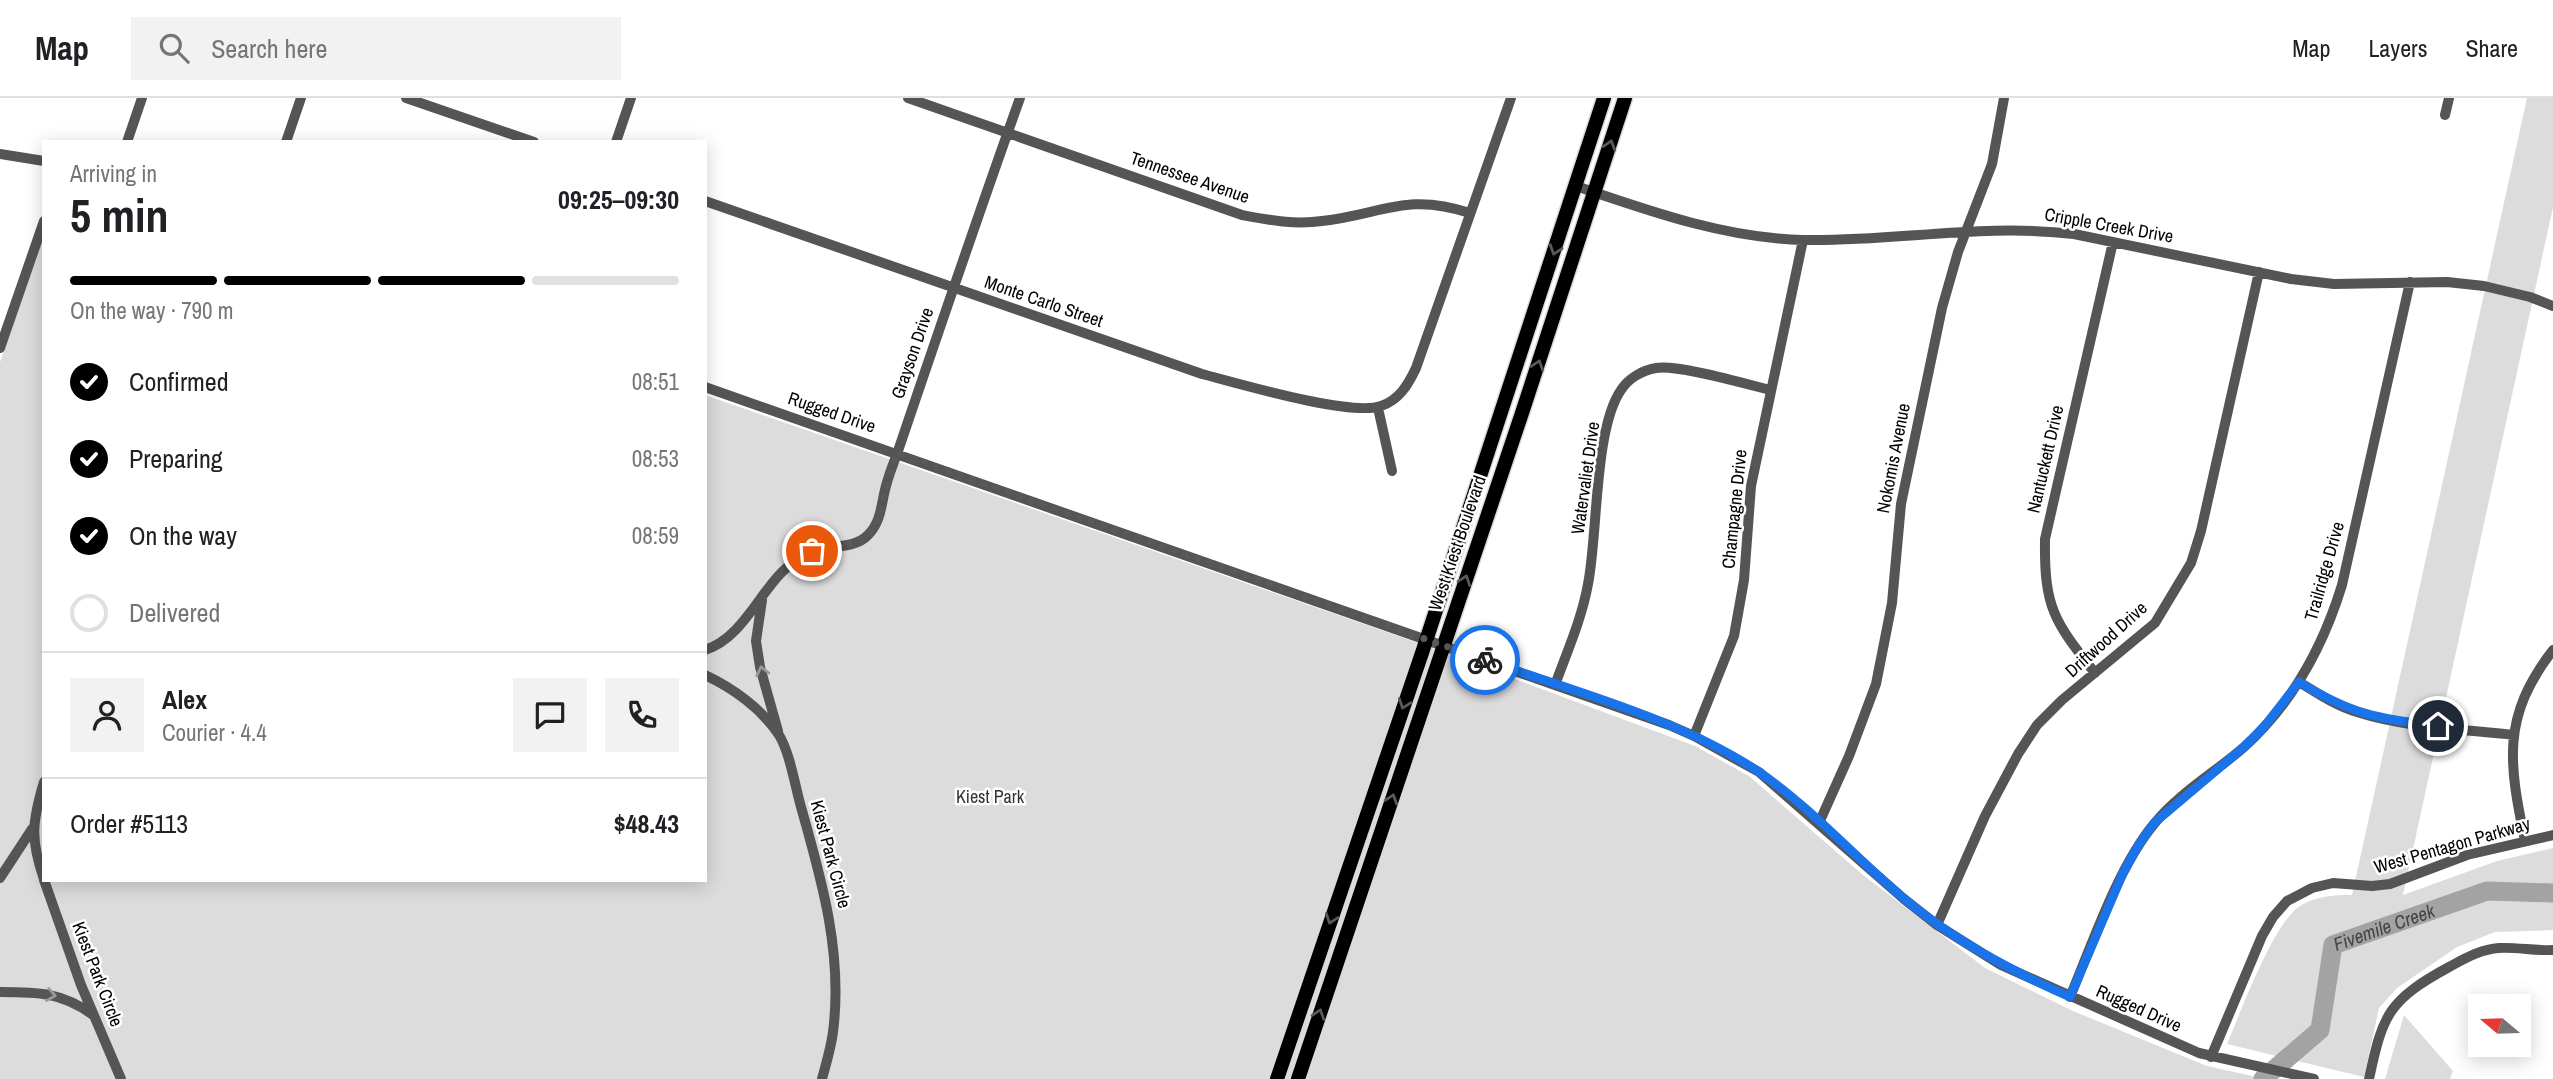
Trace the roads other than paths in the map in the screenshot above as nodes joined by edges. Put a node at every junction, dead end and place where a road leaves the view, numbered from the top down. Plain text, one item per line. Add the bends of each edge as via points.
1 (142, 98) edge
2 (301, 98) edge
3 (406, 98) edge
4 (631, 98) edge
5 (908, 98) edge
6 (1020, 98) edge
7 (1511, 98) edge
8 (1604, 98) edge
9 (1625, 98) edge
10 (2004, 98) edge
11 (2449, 98) edge
12 (2445, 115) dead end
13 (1007, 132) junction
14 (128, 140) edge
15 (287, 140) edge
16 (528, 140) edge
17 (616, 140) edge
18 (0, 154) edge
19 (42, 160) edge
20 (1576, 186) junction
21 (1595, 192) junction
22 (707, 202) edge
23 (1470, 213) junction
24 (42, 227) edge
25 (1967, 231) junction
26 (1803, 240) junction
27 (2113, 242) junction
28 (2259, 272) junction
29 (2410, 282) junction
30 (953, 288) junction
31 (2553, 306) edge
32 (0, 348) edge
33 (707, 388) edge
34 (1770, 390) junction
35 (1378, 408) junction
36 (1502, 411) junction
37 (1521, 416) junction
38 (897, 453) junction
39 (1392, 471) dead end
40 (762, 600) junction
41 (1426, 639) junction
42 (1443, 645) junction
43 (707, 650) edge
44 (2553, 650) edge
45 (2095, 673) junction
46 (707, 676) edge
47 (2299, 682) junction
48 (1555, 685) junction
49 (2514, 735) junction
50 (1694, 736) junction
51 (780, 737) junction
52 (42, 790) edge
53 (1819, 823) junction
54 (32, 829) junction
55 (2553, 835) edge
56 (2525, 841) junction
57 (42, 875) edge
58 (0, 878) edge
59 (45, 882) edge
60 (1937, 925) junction
61 (2553, 950) edge
62 (0, 992) edge
63 (2070, 997) junction
64 (96, 1017) junction
65 (2211, 1057) junction
66 (121, 1079) edge
67 (822, 1079) edge
68 (1277, 1079) edge
69 (1298, 1079) edge
70 (2312, 1079) edge
71 (2369, 1079) edge

1 - 14 street
2 - 15 street
3 - 16 street
4 - 17 street
5 - 13 street, Tennessee Avenue
6 - 13 street, Grayson Drive
7 - 23 street
8 - 20 main road, West Kiest Boulevard
21 -> 9 main road, West Kiest Boulevard
10 - 25 street, Nokomis Avenue via 1992,164
11 - 12 street
13 - 23 street, Tennessee Avenue via 1242,215 1273,221 1322,221 1422,203
13 - 30 street, Grayson Drive
18 - 19 street
20 - 21 street, Cripple Creek Drive
20 -> 36 main road, West Kiest Boulevard
21 - 26 street, Cripple Creek Drive via 1747,235
37 -> 21 main road, West Kiest Boulevard
22 - 30 street, Monte Carlo Street
23 - 35 street via 1411,380 1397,397
24 - 32 street
25 - 26 street, Cripple Creek Drive
25 - 27 street, Cripple Creek Drive via 2048,230
25 - 53 street, Nokomis Avenue via 1945,298 1901,504 1892,603 1876,684
26 - 34 street, Champagne Drive
27 - 28 street, Cripple Creek Drive
27 - 45 street, Nantuckett Drive via 2045,539 2052,609
28 - 29 street, Cripple Creek Drive via 2334,284
28 - 45 street, Driftwood Drive via 2191,563 2155,623
29 - 31 street, Cripple Creek Drive via 2484,286
29 - 47 street, Trailridge Drive via 2342,585 2331,620
30 - 35 street, Monte Carlo Street via 1202,374 1346,408
30 - 38 street, Grayson Drive
33 - 38 street, Rugged Drive
34 - 48 street, Watervaliet Drive via 1657,368 1630,380 1620,391 1601,463 1588,587
34 - 50 street, Champagne Drive via 1751,486 1744,580 1734,636
35 - 39 street
36 - 37 main road
36 - 41 main road, West Kiest Boulevard
42 -> 37 main road, West Kiest Boulevard
38 - 40 street, Grayson Drive via 880,517 869,534 855,543 795,559
38 - 41 street, Rugged Drive
40 - 43 street, Grayson Drive via 729,636
51 -> 40 street, Grayson Drive via 756,640
41 - 42 street, Rugged Drive
41 -> 68 main road, West Kiest Boulevard
42 - 48 street, Rugged Drive
69 -> 42 main road, West Kiest Boulevard
44 - 49 street via 2523,699
45 - 60 street, Driftwood Drive via 2037,725 2018,754 1984,816
46 - 51 street, Kiest Park Circle via 748,701
47 - 49 street via 2354,712
47 - 63 street, Trailridge Drive via 2244,747 2149,830 2123,873
48 - 50 street, Rugged Drive
49 - 56 street via 2514,785
50 - 53 street, Rugged Drive via 1759,772
51 - 67 street, Kiest Park Circle via 831,920 836,996
52 - 54 street, Kiest Park Circle
53 - 60 street, Rugged Drive
54 - 57 street, Kiest Park Circle
54 - 58 street
55 - 56 street, West Pentagon Parkway
56 - 65 street, West Pentagon Parkway via 2467,855 2390,884 2333,883 2287,901 2262,936
59 - 64 street, Kiest Park Circle
60 - 63 street, Rugged Drive via 2001,965
61 - 71 street via 2497,948 2482,952 2412,988 2392,1007 2382,1025
62 -> 64 street via 53,994
63 - 65 street, Rugged Drive
64 - 66 street, Kiest Park Circle
65 - 70 street, Rugged Drive

